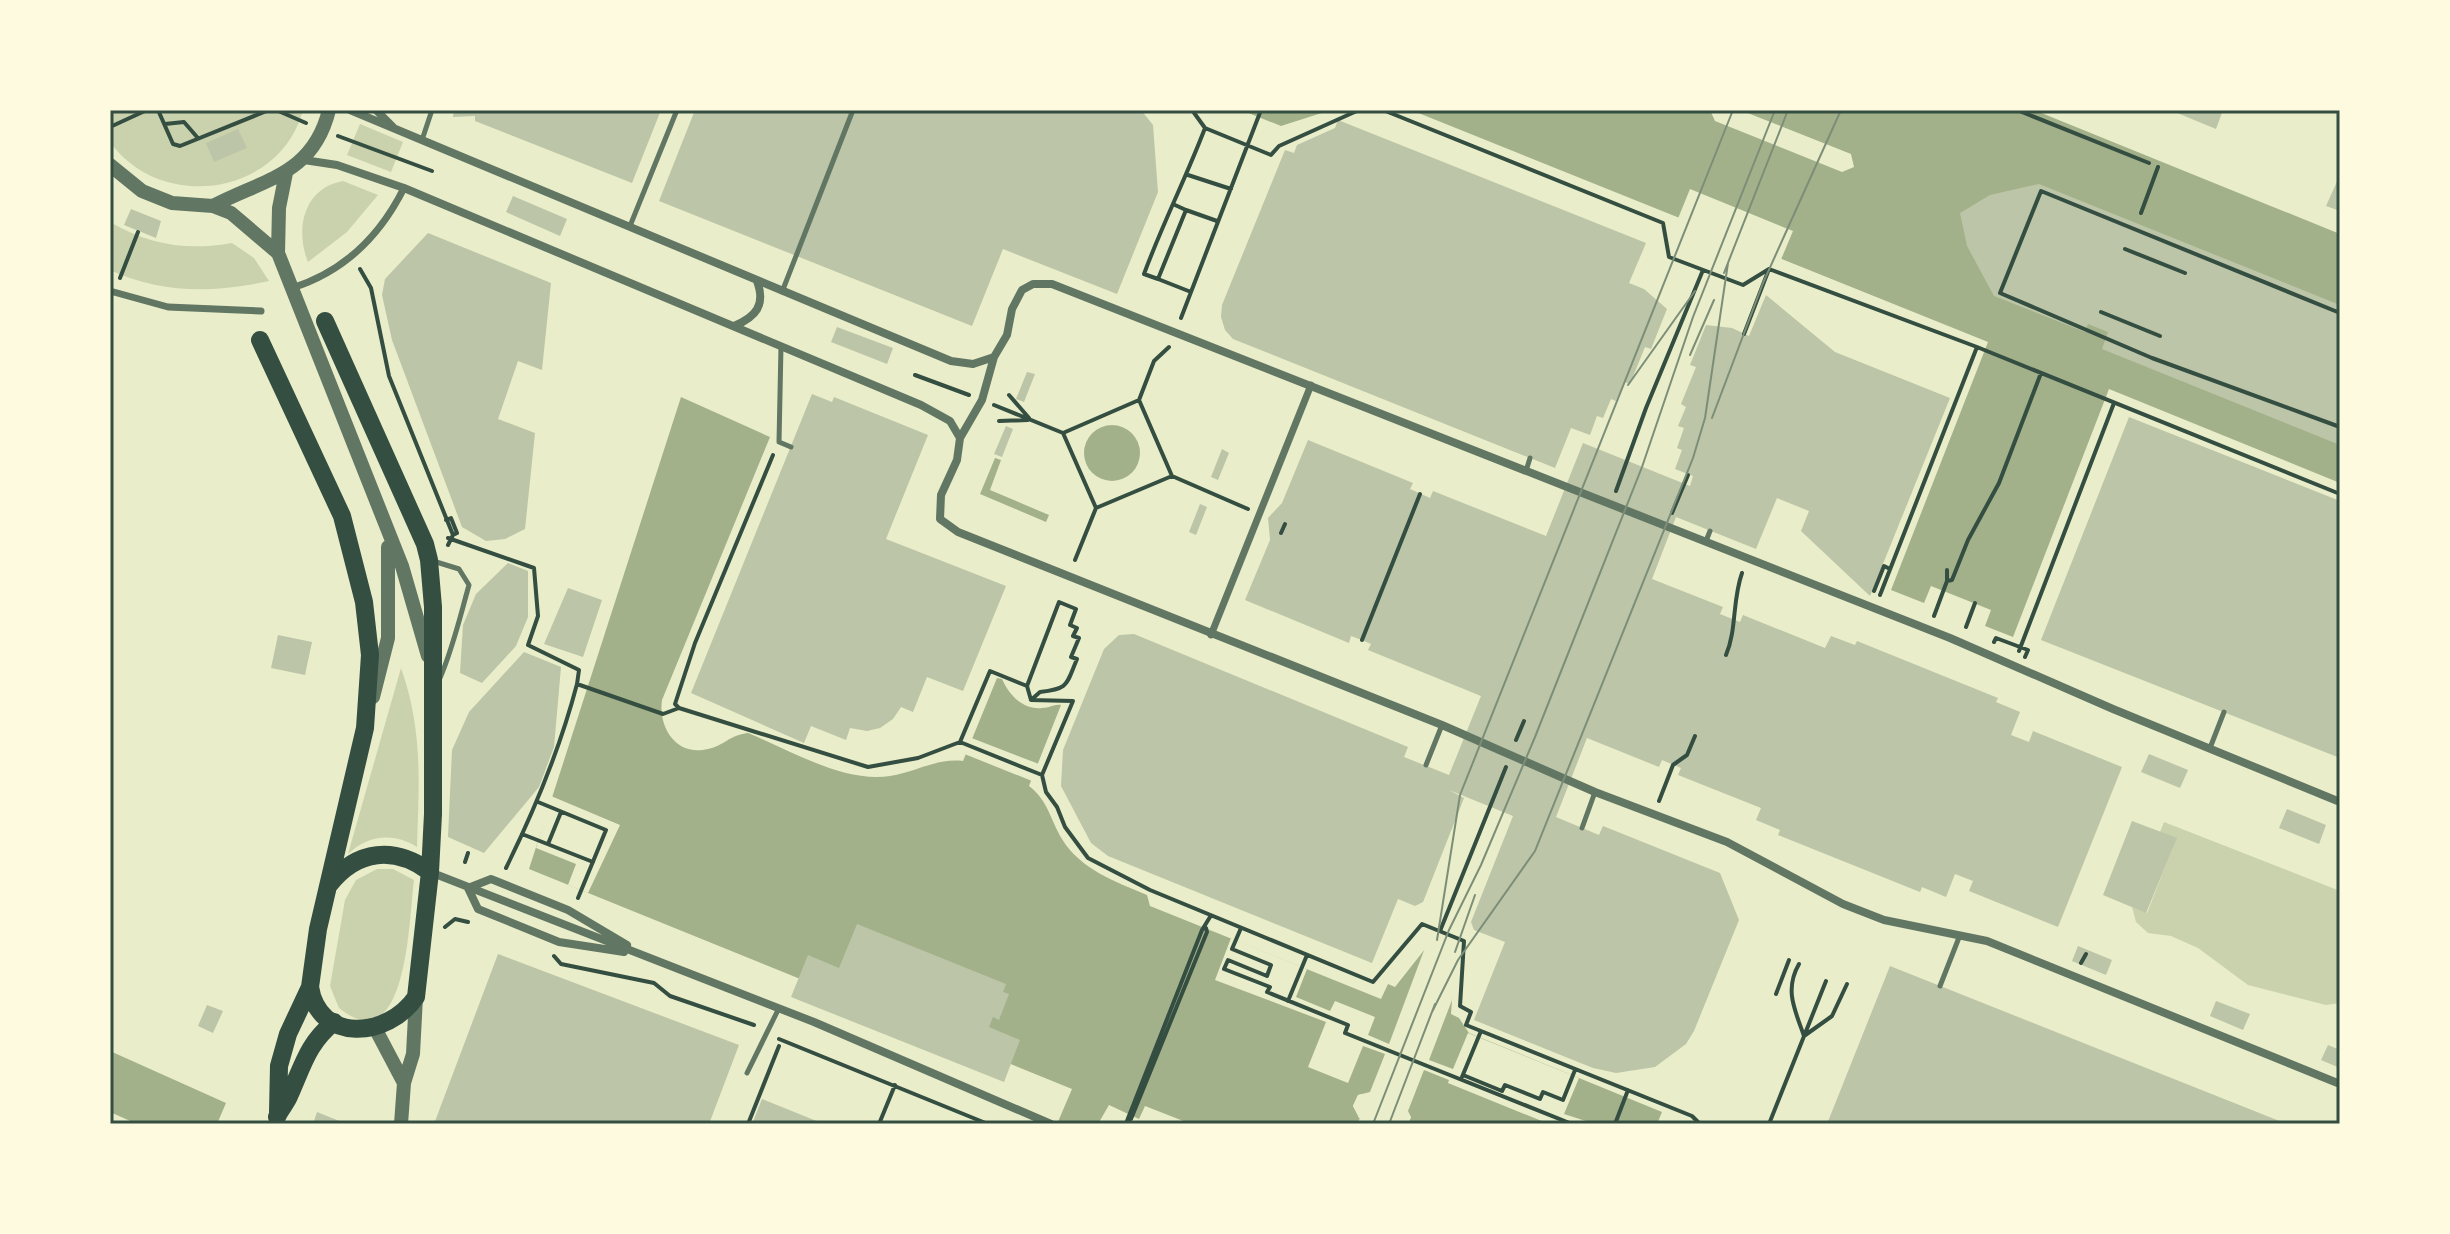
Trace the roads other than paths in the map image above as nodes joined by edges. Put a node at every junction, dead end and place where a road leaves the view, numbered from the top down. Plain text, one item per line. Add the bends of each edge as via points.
1 (329, 110) edge
2 (350, 110) edge
3 (376, 110) edge
4 (432, 110) edge
5 (677, 110) edge
6 (853, 110) edge
7 (393, 128) junction
8 (422, 140) junction
9 (304, 160) junction
10 (112, 172) edge
11 (286, 173) junction
12 (404, 188) junction
13 (213, 206) junction
14 (630, 226) junction
15 (278, 253) junction
16 (757, 281) junction
17 (292, 288) junction
18 (112, 292) edge
19 (782, 292) junction
20 (261, 311) dead end
21 (325, 321) dead end
22 (734, 326) junction
23 (260, 340) dead end
24 (781, 346) junction
25 (994, 357) junction
26 (1311, 385) junction
27 (960, 438) junction
28 (791, 447) dead end
29 (1530, 458) dead end
30 (1525, 472) junction
31 (386, 526) junction
32 (1710, 531) dead end
33 (1706, 541) junction
34 (429, 560) junction
35 (1211, 635) junction
36 (433, 686) junction
37 (2224, 712) dead end
38 (1442, 725) junction
39 (365, 728) junction
40 (2209, 749) junction
41 (1426, 765) dead end
42 (1595, 792) junction
43 (2340, 802) edge
44 (1582, 828) dead end
45 (430, 872) junction
46 (327, 887) junction
47 (468, 888) junction
48 (1960, 934) junction
49 (644, 956) junction
50 (1940, 986) dead end
51 (310, 987) junction
52 (416, 997) junction
53 (779, 1008) junction
54 (334, 1022) junction
55 (375, 1028) junction
56 (747, 1073) dead end
57 (404, 1083) junction
58 (2340, 1084) edge
59 (276, 1118) edge
60 (401, 1124) edge
61 (1051, 1124) edge

1 - 9 street
2 - 7 street
3 - 7 street
4 - 8 lane
5 - 14 lane
6 - 19 lane
7 - 8 street
8 - 14 street
9 - 11 street
9 - 12 street via 337,165
10 - 13 street via 172,203
11 - 13 street
11 - 15 street
12 - 17 street via 386,220 353,256 320,279
12 - 22 street
13 - 15 street via 243,220
14 - 16 street
15 - 17 street
16 - 19 street
16 - 22 street via 758,311
17 - 31 street
18 - 20 street via 168,307
19 - 25 street via 951,361 973,364
21 - 34 main road
22 - 24 street
23 - 39 main road via 342,516 366,615 370,655
24 - 27 street via 930,409 950,421
24 - 28 lane via 779,442
25 - 26 street via 1022,290 1042,283 1066,287
25 - 27 street via 982,400
26 - 30 street
26 - 35 street
27 - 35 street via 957,460 941,495 939,512 945,524
29 - 30 lane
30 - 33 street
31 - 36 street via 419,619
31 - 39 street via 388,638
32 - 33 lane
33 - 40 street
34 - 36 main road
34 - 36 lane via 459,569 469,585 454,647
35 - 38 street
36 - 45 main road
37 - 40 lane
38 - 41 lane
38 - 42 street
39 - 46 main road
40 - 43 street
42 - 44 lane
42 - 48 street via 1727,842 1884,920
45 - 46 main road via 406,856 383,853 346,867
45 - 47 street
45 - 52 main road
46 - 51 main road
47 - 49 street
47 - 49 street via 491,879 568,910
47 - 49 street via 478,909 559,942
48 - 50 lane
48 - 58 street
49 - 53 street
51 - 54 main road via 317,1008
51 - 59 main road via 283,1052
52 - 55 main road via 405,1013
52 - 57 street via 413,1054
53 - 56 lane
53 - 61 street
54 - 55 main road
54 - 59 main road via 308,1050
55 - 57 street
57 - 60 street

